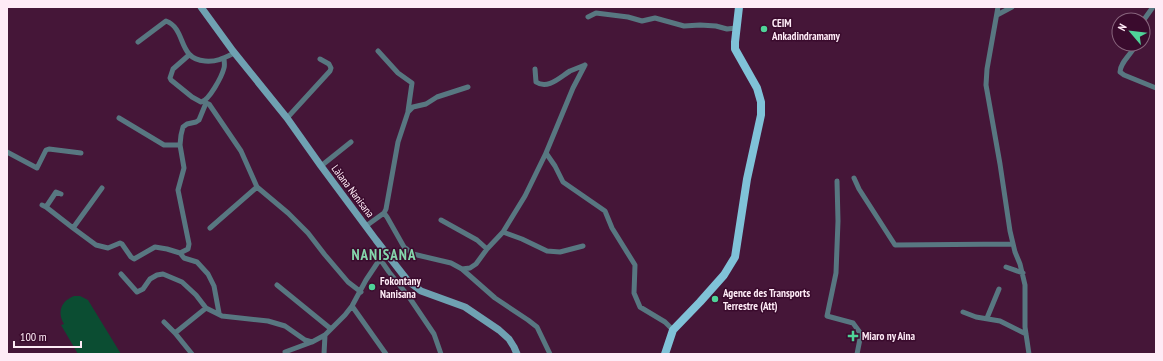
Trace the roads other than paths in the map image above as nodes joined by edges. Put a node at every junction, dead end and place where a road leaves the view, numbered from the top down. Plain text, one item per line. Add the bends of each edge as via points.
1 (201, 7) edge
2 (739, 7) edge
3 (998, 7) edge
4 (1012, 7) edge
5 (997, 15) junction
6 (588, 17) dead end
7 (736, 28) junction
8 (138, 42) dead end
9 (378, 51) dead end
10 (234, 52) junction
11 (1132, 52) edge
12 (189, 55) junction
13 (224, 58) junction
14 (320, 59) dead end
15 (535, 69) dead end
16 (468, 87) dead end
17 (1156, 88) edge
18 (408, 112) junction
19 (119, 118) dead end
20 (287, 118) junction
21 (351, 142) dead end
22 (180, 145) junction
23 (7, 152) edge
24 (81, 153) dead end
25 (546, 153) junction
26 (321, 166) junction
27 (854, 178) dead end
28 (837, 181) dead end
29 (257, 187) junction
30 (102, 188) dead end
31 (61, 194) dead end
32 (384, 213) junction
33 (441, 220) dead end
34 (366, 226) junction
35 (73, 228) junction
36 (210, 228) dead end
37 (503, 232) junction
38 (1013, 244) junction
39 (583, 246) dead end
40 (487, 249) junction
41 (384, 250) junction
42 (180, 253) junction
43 (380, 259) junction
44 (1006, 267) dead end
45 (462, 269) junction
46 (1023, 273) junction
47 (121, 274) dead end
48 (277, 286) dead end
49 (999, 289) dead end
50 (361, 292) junction
51 (352, 306) junction
52 (206, 308) junction
53 (964, 312) dead end
54 (219, 313) junction
55 (987, 318) junction
56 (164, 322) dead end
57 (331, 329) junction
58 (673, 330) junction
59 (175, 332) junction
60 (1026, 334) junction
61 (325, 335) junction
62 (312, 342) junction
63 (285, 352) dead end
64 (192, 354) edge
65 (324, 354) edge
66 (386, 354) edge
67 (441, 354) edge
68 (517, 354) edge
69 (550, 354) edge
70 (665, 354) edge
71 (857, 354) edge
72 (1029, 354) edge

1 - 10 street, Làlana Nanisana
2 - 7 main road
3 - 5 street
4 - 5 street
5 - 38 street via 986,84
6 - 7 street via 596,13 642,21 655,18 684,26
7 - 58 main road via 735,49 757,88 761,102 735,257 724,275
8 - 12 street via 167,21 180,34
9 - 18 street via 395,70 412,82
10 - 13 street
10 - 20 street, Làlana Nanisana
11 - 17 street via 1120,68 1120,72
12 - 13 street via 201,61 218,61
12 - 13 street via 173,69 170,78 201,102 207,99 222,74
14 - 20 street via 329,64 330,71
15 - 25 street via 536,82 540,85 548,84 585,65
16 - 18 street via 413,107
18 - 32 street via 398,142
19 - 22 street via 164,145
20 - 26 street, Làlana Nanisana
21 - 26 street
22 - 29 street via 183,127 198,121 206,103 208,104 241,151
22 - 42 street via 184,168 178,190 189,244 188,249
23 - 24 street via 37,168 46,150
25 - 37 street via 525,196
25 - 58 street via 563,182 605,211 612,228 635,265 634,293 640,308 665,322
26 - 34 street, Làlana Nanisana
27 - 38 street via 895,245
28 - 71 street via 836,273 827,316 852,323 861,334
29 - 36 street
29 - 50 street via 308,233 348,282
30 - 35 street
31 - 35 street via 56,192 44,206
32 - 34 street
32 - 45 street via 404,247 413,254 451,263
33 - 40 street
34 - 41 street, Làlana Nanisana
35 - 42 street via 96,245 108,248 120,243 134,259 155,247
37 - 39 street via 547,251 560,252
37 - 40 street
38 - 46 street
40 - 45 street via 476,264
41 - 43 street
41 - 68 street, Làlana Nanisana via 408,281 421,291 465,307 498,330
42 - 54 street via 184,258 198,262 208,274 214,286
43 - 50 street
43 - 67 street via 434,334
44 - 46 street
45 - 69 street via 495,298 537,327
46 - 60 street
47 - 52 street via 137,292 157,275 162,274 176,279 189,288
48 - 57 street
49 - 55 street
50 - 51 street
51 - 57 street
51 - 66 street
52 - 54 street
52 - 59 street
53 - 55 street
54 - 62 street via 222,316 268,321 285,326
55 - 60 street via 1000,321
56 - 59 street
57 - 61 street
58 - 70 main road
59 - 64 street
60 - 72 street
61 - 62 street
61 - 65 street
62 - 63 street

